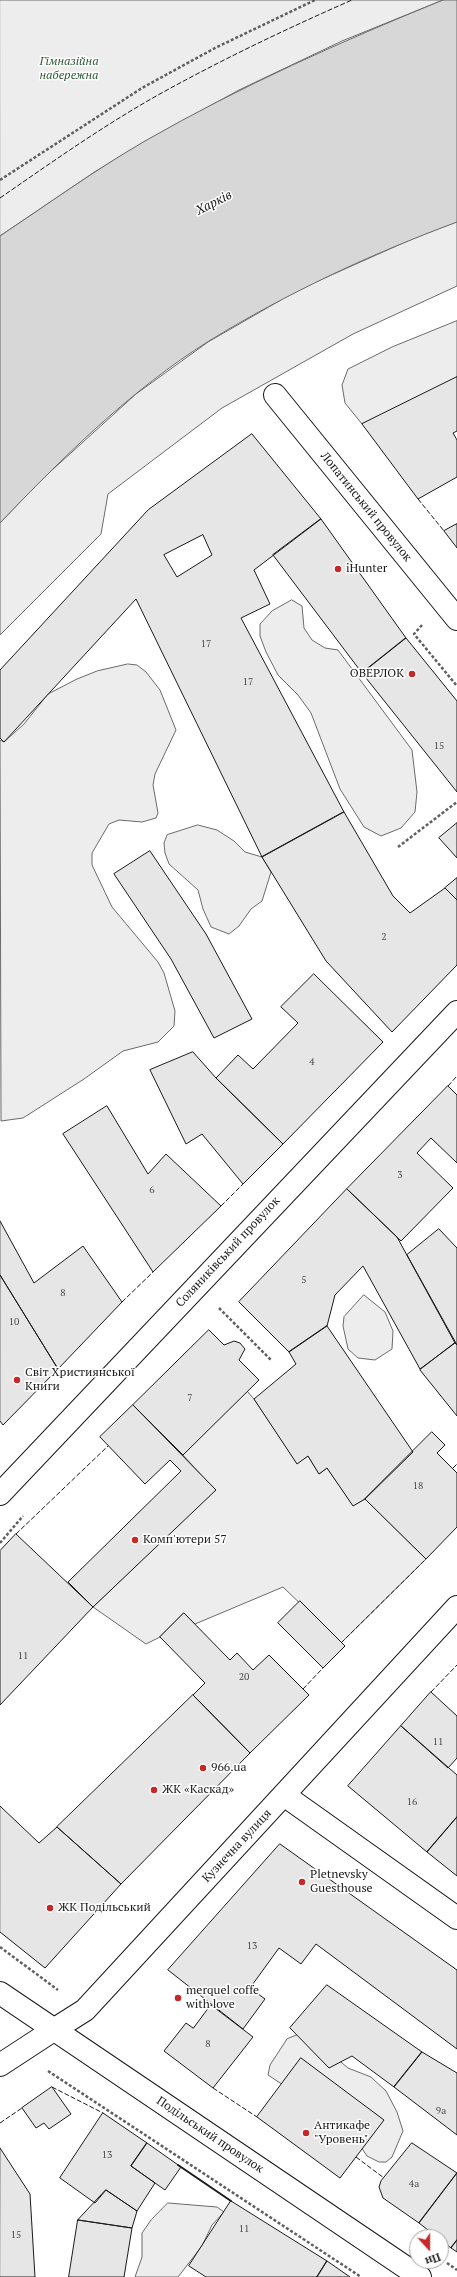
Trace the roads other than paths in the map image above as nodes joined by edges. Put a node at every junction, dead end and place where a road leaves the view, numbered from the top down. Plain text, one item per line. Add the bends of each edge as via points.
1 (275, 395) dead end
2 (457, 619) edge
3 (457, 1012) edge
4 (0, 1494) edge
5 (457, 1607) edge
6 (284, 1795) junction
7 (457, 1918) edge
8 (0, 1993) edge
9 (55, 2029) junction
10 (0, 2065) edge
11 (420, 2277) edge

1 - 2 street, Лопатинський провулок
3 - 4 street, Соляниківський провулок
5 - 6 street, Кузнечна вулиця
6 - 7 street
6 - 9 street, Кузнечна вулиця via 85,2010
8 - 9 street, Подільський провулок
9 - 10 street, Кузнечна вулиця
9 - 11 street, Подільський провулок

